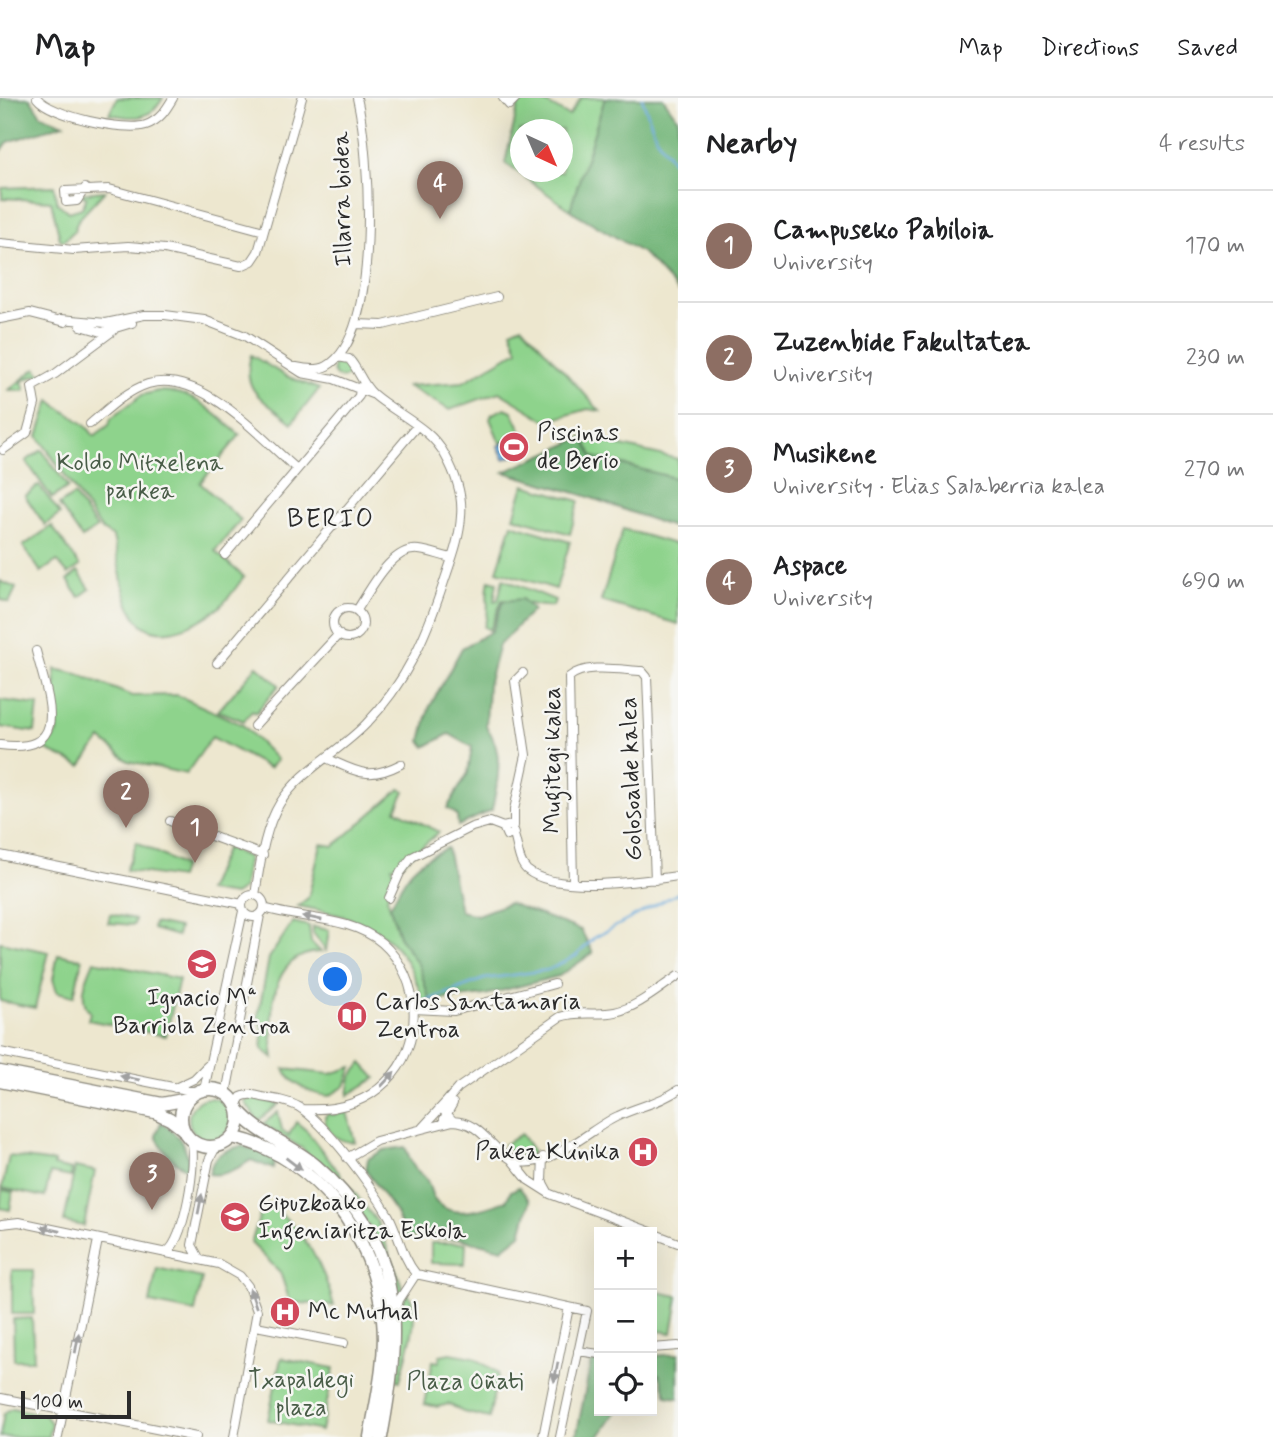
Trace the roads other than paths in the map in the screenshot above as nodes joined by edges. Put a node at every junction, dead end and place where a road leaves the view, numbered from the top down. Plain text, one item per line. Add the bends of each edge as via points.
1 (37, 98) edge
2 (173, 98) edge
3 (302, 98) edge
4 (357, 98) edge
5 (503, 98) edge
6 (516, 98) edge
7 (85, 188) dead end
8 (264, 231) junction
9 (0, 243) edge
10 (497, 297) dead end
11 (157, 315) junction
12 (0, 319) edge
13 (61, 319) junction
14 (103, 323) junction
15 (357, 324) junction
16 (94, 330) junction
17 (114, 330) junction
18 (350, 340) junction
19 (86, 349) junction
20 (338, 357) junction
21 (330, 365) junction
22 (354, 365) junction
23 (292, 366) junction
24 (360, 378) junction
25 (342, 382) junction
26 (360, 390) junction
27 (374, 395) junction
28 (352, 403) junction
29 (90, 424) dead end
30 (417, 426) junction
31 (3, 450) dead end
32 (297, 469) junction
33 (225, 555) dead end
34 (452, 558) junction
35 (357, 610) junction
36 (339, 634) junction
37 (36, 651) dead end
38 (217, 663) dead end
39 (608, 669) joint
40 (523, 673) dead end
41 (254, 726) dead end
42 (0, 745) edge
43 (326, 758) junction
44 (401, 764) dead end
45 (170, 821) dead end
46 (514, 830) junction
47 (0, 855) edge
48 (263, 855) junction
49 (678, 876) edge
50 (655, 880) junction
51 (573, 883) junction
52 (256, 895) junction
53 (389, 898) dead end
54 (242, 907) junction
55 (262, 911) junction
56 (678, 976) edge
57 (554, 984) dead end
58 (414, 1009) junction
59 (0, 1052) edge
60 (211, 1061) junction
61 (0, 1072) edge
62 (0, 1081) edge
63 (175, 1088) junction
64 (678, 1090) edge
65 (196, 1093) junction
66 (226, 1094) junction
67 (449, 1103) junction
68 (237, 1107) junction
69 (302, 1109) junction
70 (328, 1109) junction
71 (446, 1121) junction
72 (466, 1122) junction
73 (421, 1128) junction
74 (183, 1129) junction
75 (324, 1132) junction
76 (232, 1137) junction
77 (191, 1140) junction
78 (216, 1147) junction
79 (346, 1157) junction
80 (543, 1157) junction
81 (511, 1159) junction
82 (550, 1194) junction
83 (1, 1225) edge
84 (638, 1227) edge
85 (657, 1234) edge
86 (98, 1240) junction
87 (678, 1243) edge
88 (192, 1245) junction
89 (145, 1250) junction
90 (166, 1252) junction
91 (184, 1255) junction
92 (202, 1259) junction
93 (416, 1274) junction
94 (569, 1307) junction
95 (394, 1317) junction
96 (256, 1326) junction
97 (344, 1343) dead end
98 (678, 1346) edge
99 (657, 1348) edge
100 (578, 1351) junction
101 (594, 1353) edge
102 (0, 1397) edge
103 (63, 1410) junction
104 (58, 1437) edge
105 (196, 1437) edge
106 (234, 1437) edge
107 (370, 1437) edge
108 (381, 1437) edge
109 (543, 1437) edge
110 (560, 1437) edge

1 - 2 street via 55,113 132,127 155,121
3 - 8 street
4 - 15 street, Illarra bidea via 368,231
5 - 6 street via 509,105
7 - 8 street via 109,189
8 - 9 street via 257,257 241,266 165,249 64,250
10 - 15 street via 383,326
11 - 14 street
11 - 17 street
11 - 23 street via 218,324
12 - 13 street via 30,313
13 - 14 street
13 - 16 street
14 - 16 street
15 - 18 street, Illarra bidea
16 - 17 street
16 - 19 street
17 - 19 street
18 - 20 street, Illarra bidea
18 - 22 street, Illarra bidea
19 - 31 street via 32,387 35,404 27,433
20 - 21 street
20 - 22 street via 346,357
21 - 23 street via 313,369
21 - 25 street via 330,373
22 - 24 street
22 - 25 street via 352,377
23 - 25 street
24 - 26 street
24 - 27 street
25 - 26 street
25 - 28 street
26 - 27 street
26 - 28 street
27 - 30 street
28 - 32 street
29 - 32 street via 146,385 182,382 212,398
30 - 34 street via 444,452 458,485 461,515
30 - 38 street
32 - 33 street
34 - 35 street via 417,549 403,552
34 - 43 street via 413,662 389,699
35 - 36 street via 344,608 336,614
35 - 36 street via 363,624 359,633 352,637
36 - 41 street
37 - 42 street via 49,702 49,729 41,740 27,746
39 - 50 street, Golosoalde kalea via 642,671 647,677
39 - 51 street, Mugitegi kalea via 575,672 569,677
40 - 46 street via 515,681 526,755
43 - 44 street via 368,775
43 - 48 street via 281,802
45 - 48 street
46 - 51 street via 520,860 527,870
46 - 53 street via 509,824 503,827 490,822 412,857
47 - 54 street
48 - 52 street
49 - 50 street
50 - 51 street
52 - 54 street via 248,896
52 - 55 street via 261,898
54 - 55 street via 250,917
54 - 60 street
58 -> 55 street via 398,962 370,935 350,926
55 - 66 street
56 - 67 street via 631,1007 612,1013 577,1011 560,1017 458,1088
57 - 58 street via 454,1011
70 -> 58 street via 364,1097 394,1074 410,1043
63 -> 59 street
60 - 63 street via 194,1079
60 - 65 street
61 - 65 main road via 162,1104
62 - 74 main road via 160,1114
63 - 65 street
64 - 80 street via 604,1123 569,1149
65 - 66 main road
65 - 74 main road via 181,1116
66 - 68 main road
67 - 71 street
67 - 72 street
67 - 73 street
68 - 69 street via 241,1097 250,1094
68 - 76 main road via 239,1123
68 - 95 main road via 253,1124 298,1151 348,1200 380,1258
69 - 70 street
69 - 75 street
70 - 75 street via 322,1117
71 - 72 street
71 - 73 street
72 - 81 street
73 - 79 street via 376,1141
74 - 77 main road
75 - 79 street
76 - 78 main road
76 -> 107 main road via 268,1148 309,1176 340,1207 364,1248 376,1278 384,1328 381,1381
77 - 78 main road
77 - 90 street via 194,1166 177,1242
88 -> 78 street via 209,1160
79 - 93 street via 388,1215
80 - 81 street
80 - 82 street via 542,1181
81 - 82 street via 528,1180
82 - 84 street
86 -> 83 street via 19,1222
85 - 87 street
86 - 89 street
103 -> 86 street
88 - 91 street
88 - 92 street
89 - 90 street
89 - 91 street via 173,1258
90 - 91 street
91 - 92 street
96 -> 92 street via 256,1304 248,1286 229,1268
93 - 94 street
93 - 95 street
94 - 100 street via 587,1311
94 -> 109 street
95 - 108 main road via 395,1348
96 - 97 street
96 - 106 street
98 - 99 street
100 - 101 street
100 - 110 street
102 - 103 street
103 - 104 street
103 - 105 street

